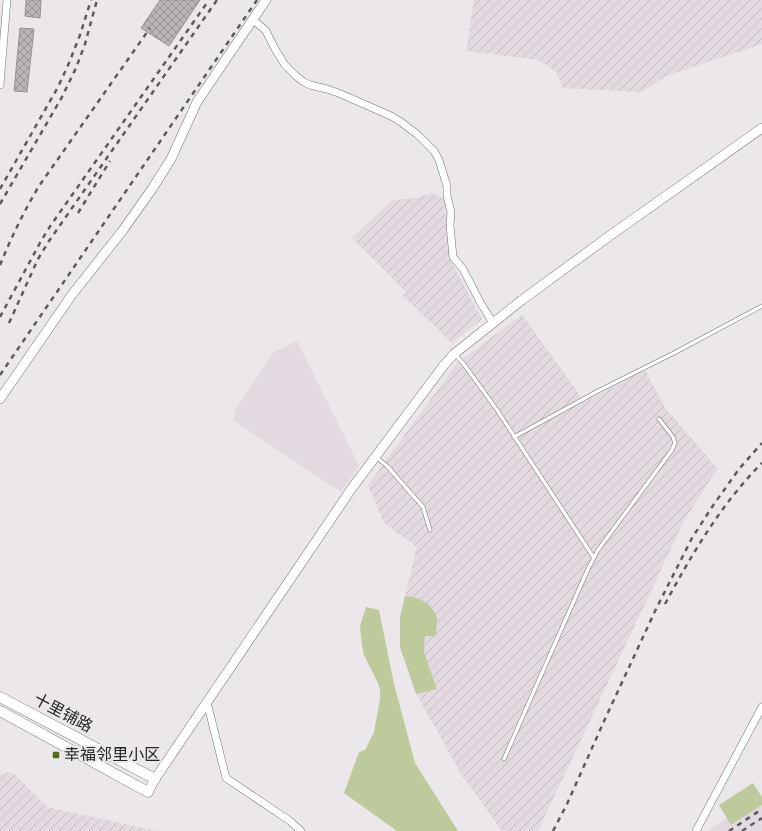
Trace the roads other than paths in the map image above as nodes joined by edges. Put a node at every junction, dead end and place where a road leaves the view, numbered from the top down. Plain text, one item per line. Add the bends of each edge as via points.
1 (7, 0) edge
2 (266, 0) edge
3 (252, 20) junction
4 (0, 85) edge
5 (762, 128) edge
6 (762, 306) edge
7 (493, 323) junction
8 (454, 354) junction
9 (0, 399) edge
10 (659, 420) dead end
11 (514, 437) junction
12 (375, 457) junction
13 (430, 530) dead end
14 (594, 558) junction
15 (0, 697) edge
16 (207, 702) junction
17 (762, 707) edge
18 (0, 711) edge
19 (44, 720) junction
20 (38, 732) junction
21 (504, 758) dead end
22 (155, 779) junction
23 (148, 792) joint
24 (302, 831) edge
25 (696, 831) edge

1 - 4 street
2 - 3 street
3 - 7 street via 266,31 285,65 304,82 341,94 391,116 418,135 434,151 447,186 453,257 463,269
3 - 9 street via 197,102 171,159 152,189 71,296
5 - 7 street via 608,237
6 - 11 lane
7 - 8 street
8 - 11 lane
8 - 12 street
10 - 14 lane via 673,437 675,444
11 - 14 lane
12 - 13 lane via 387,466 423,507
12 - 16 street
14 - 21 lane
15 - 19 main road, 十里铺路
16 - 22 street
16 - 24 street via 226,778
17 - 25 street
18 - 20 main road, 十里铺路
19 - 20 main road
19 - 22 main road, 十里铺路
20 - 23 main road, 十里铺路
22 - 23 street

